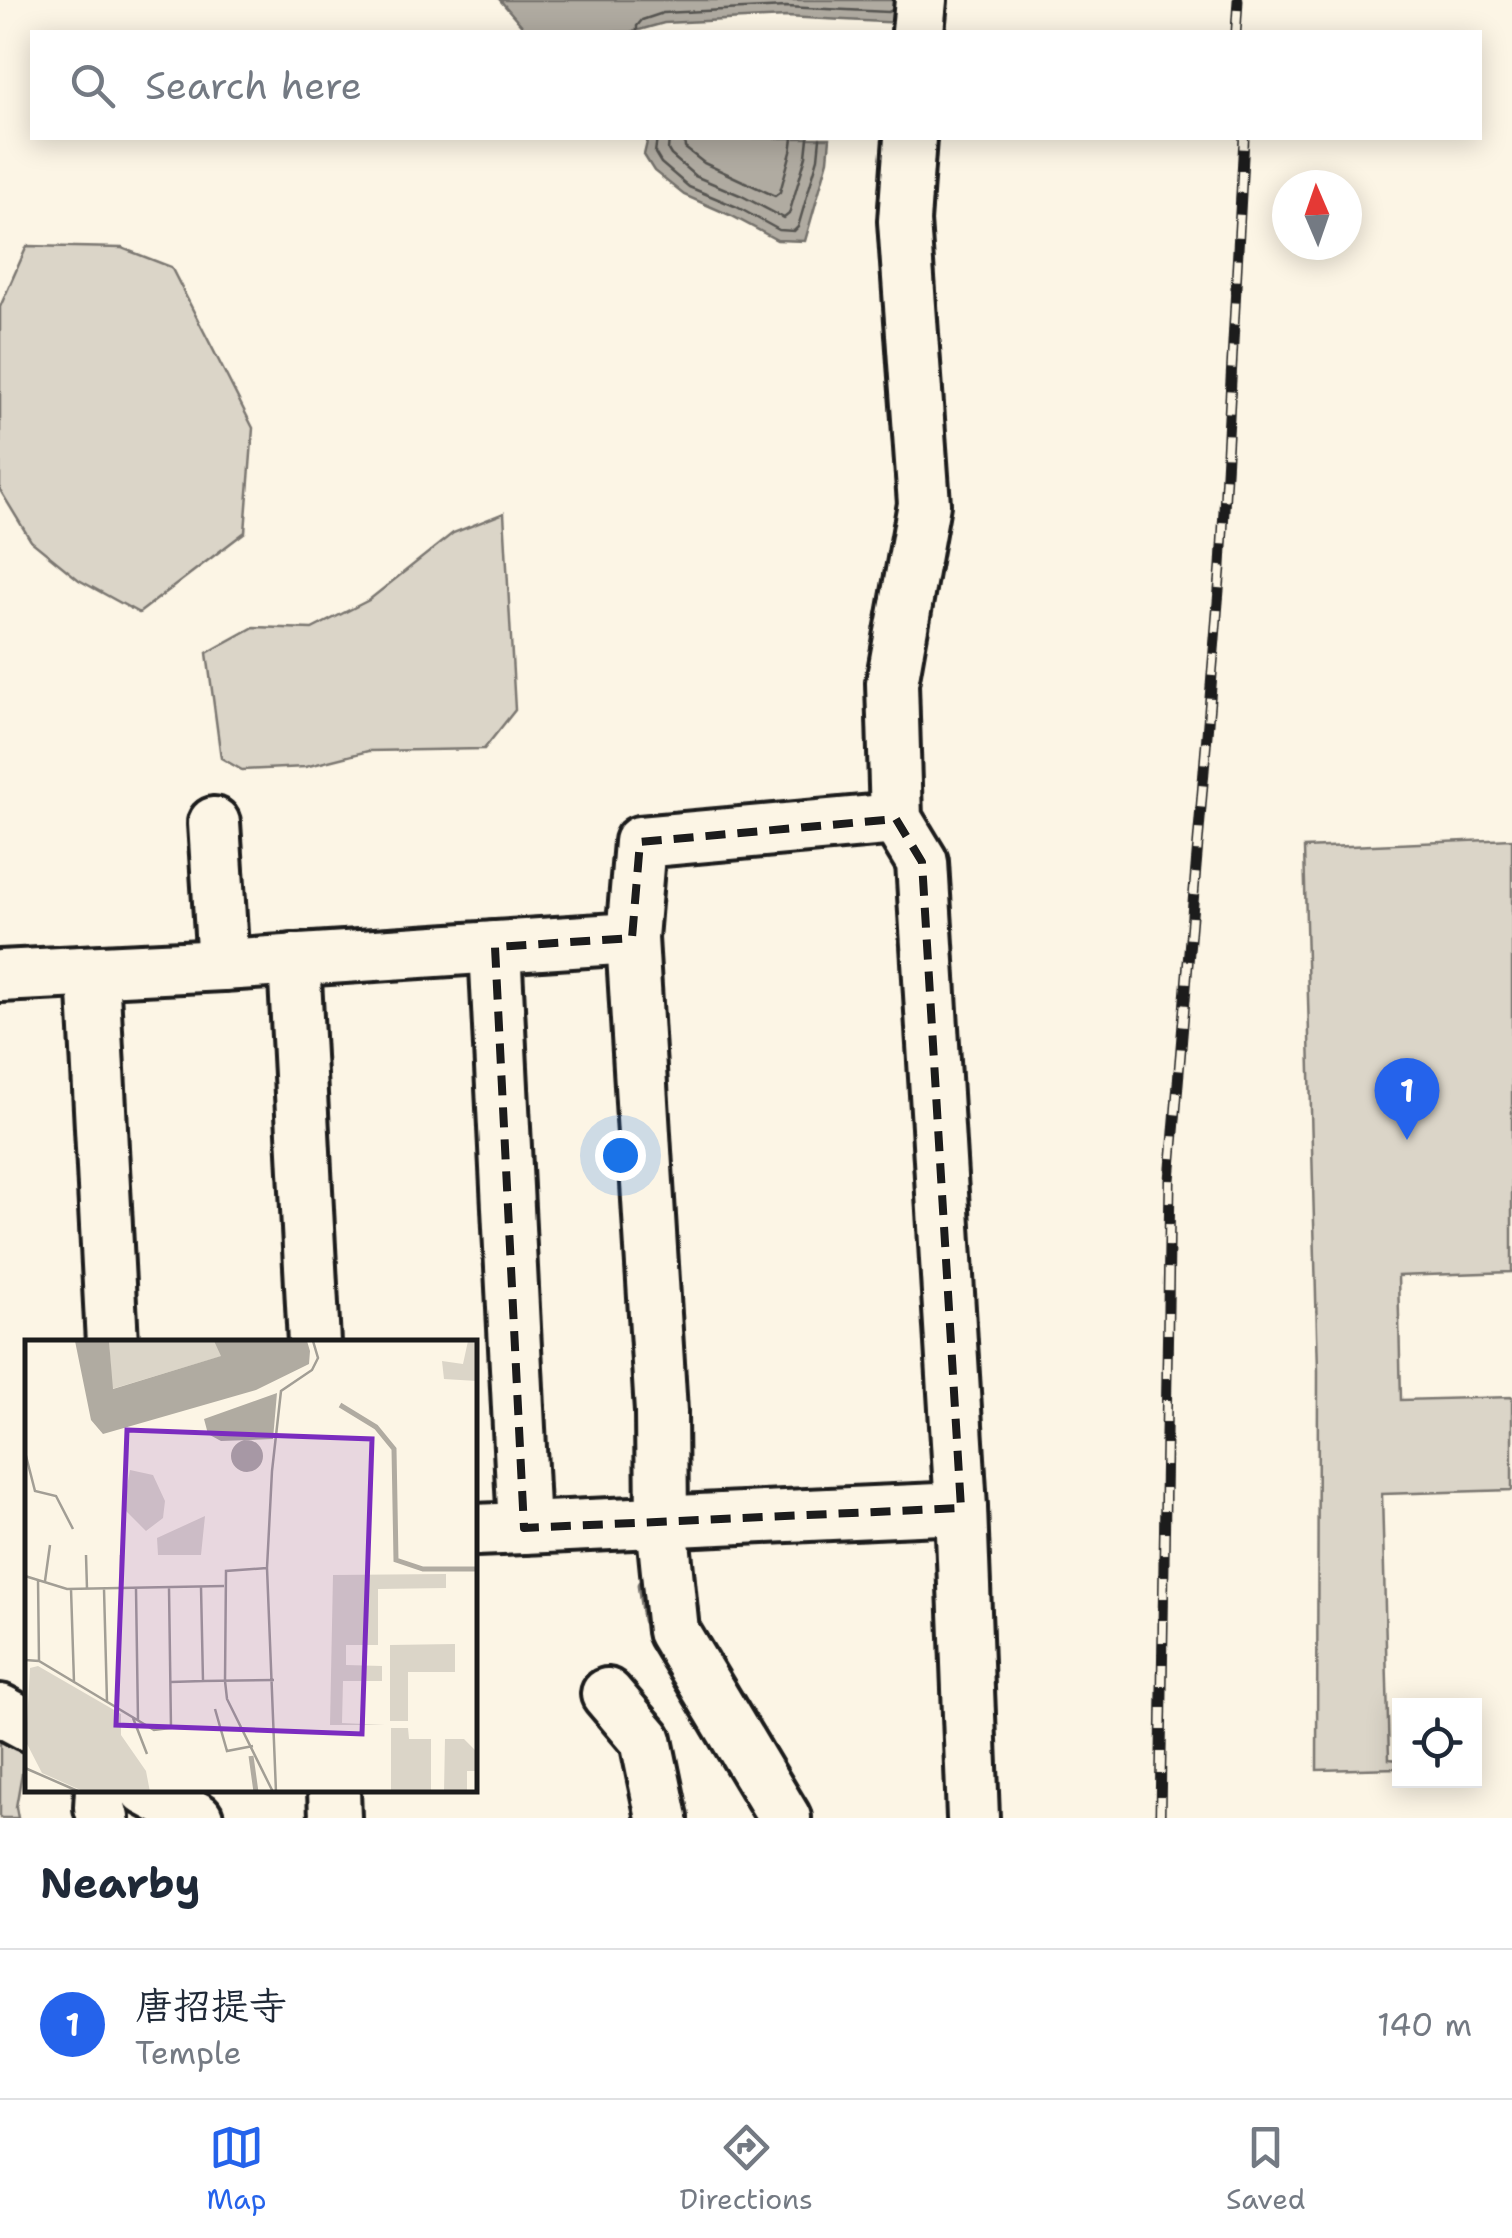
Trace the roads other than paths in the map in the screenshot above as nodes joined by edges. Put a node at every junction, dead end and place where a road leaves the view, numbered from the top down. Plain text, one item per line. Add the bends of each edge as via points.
1 (921, 0) edge
2 (918, 30) edge
3 (910, 140) edge
4 (896, 819) junction
5 (214, 823) dead end
6 (632, 938) junction
7 (494, 946) junction
8 (294, 960) junction
9 (0, 962) edge
10 (223, 965) junction
11 (93, 972) junction
12 (0, 976) edge
13 (112, 1340) edge
14 (314, 1340) edge
15 (961, 1508) junction
16 (662, 1522) junction
17 (524, 1528) junction
18 (478, 1530) edge
19 (607, 1694) dead end
20 (0, 1710) edge
21 (25, 1724) edge
22 (101, 1793) edge
23 (151, 1793) edge
24 (334, 1793) edge
25 (103, 1818) edge
26 (196, 1818) edge
27 (335, 1818) edge
28 (662, 1818) edge
29 (785, 1818) edge
30 (973, 1818) edge

1 - 2 street
3 - 4 street via 904,221 924,504 892,683
4 - 6 street via 640,842
4 - 15 street via 922,862
5 - 10 street
6 - 7 street
6 - 16 street
7 - 8 street
7 - 17 street
8 - 10 street
8 - 14 street
9 - 12 street
10 - 11 street
11 - 12 street
11 - 13 street
15 - 16 street
15 - 30 street
16 - 17 street
16 - 29 street via 674,1631
17 - 18 street
19 - 28 street via 646,1740
20 - 21 street
22 - 25 street
23 - 26 street
24 - 27 street

